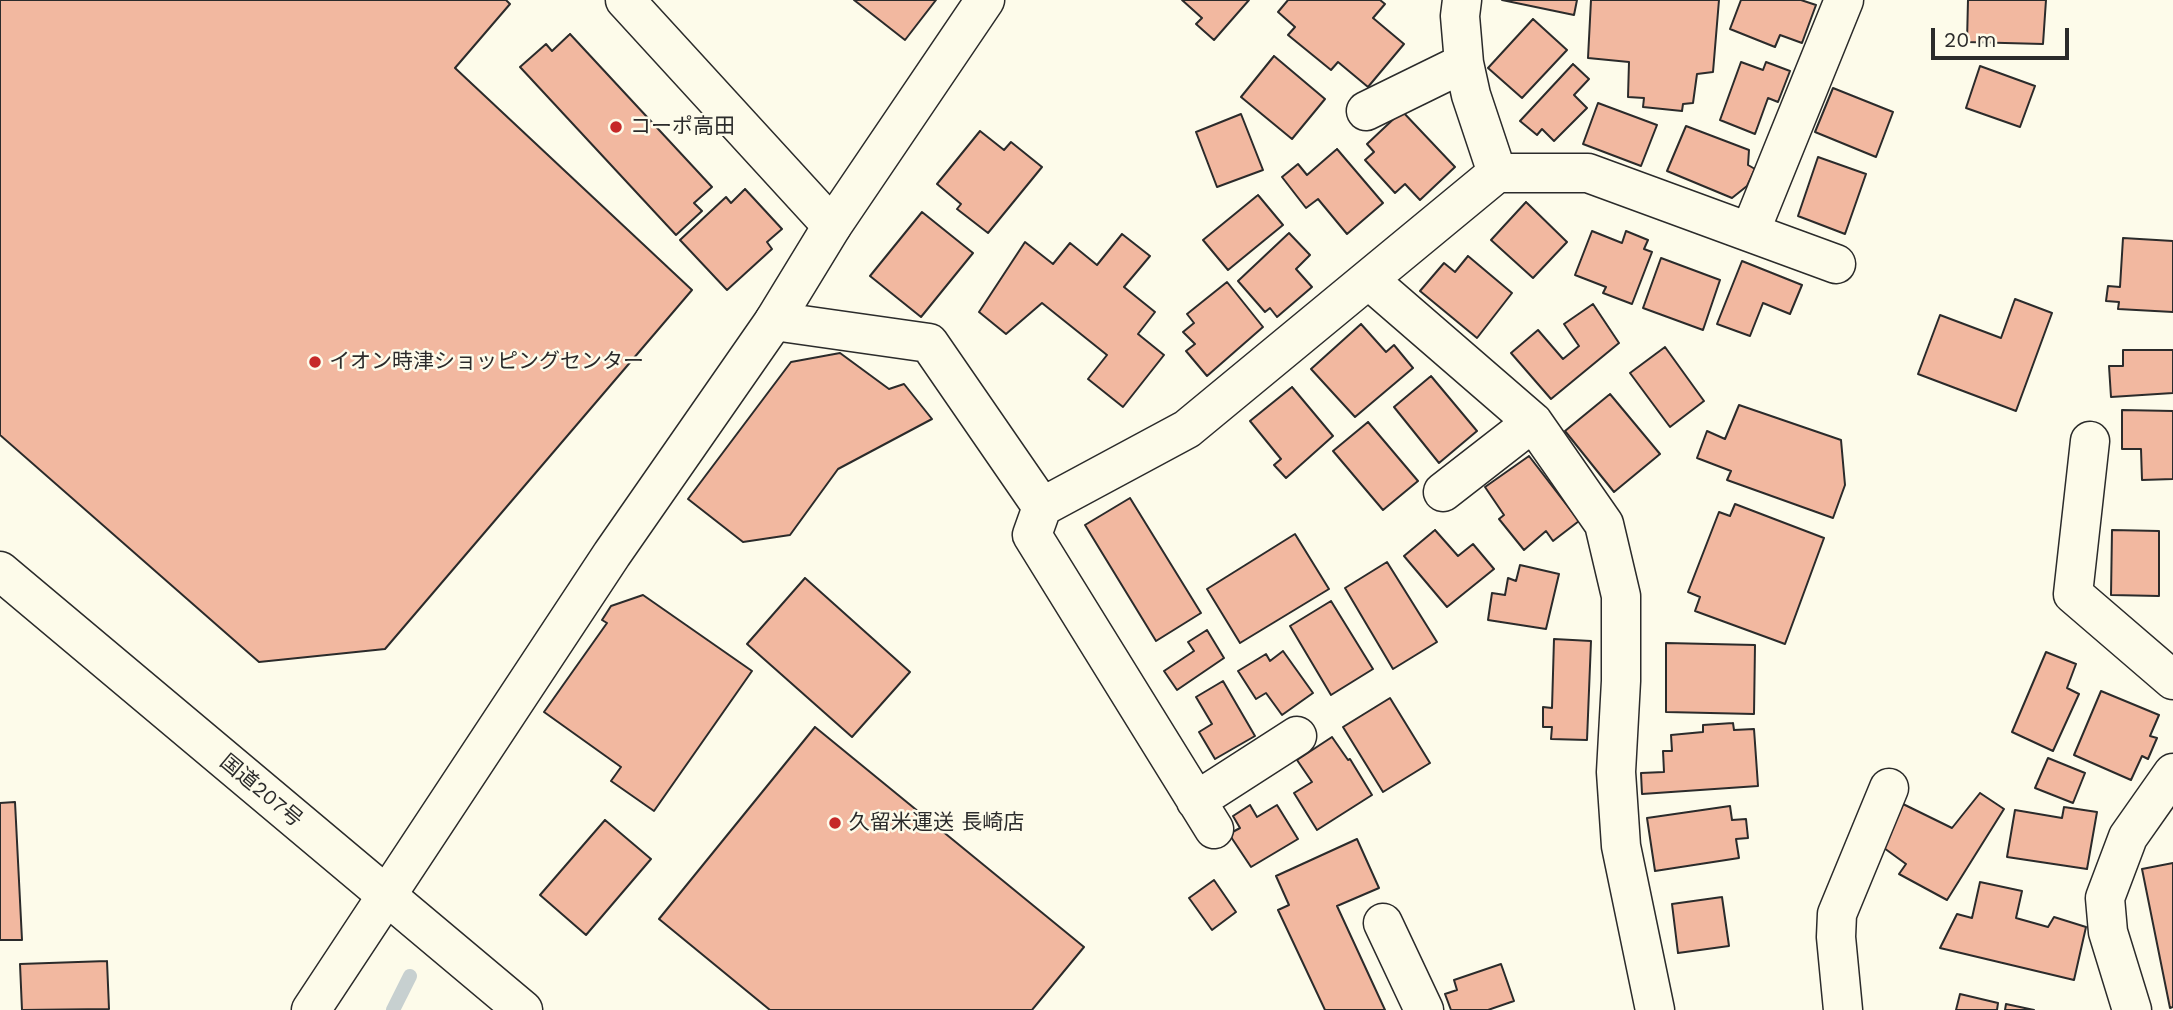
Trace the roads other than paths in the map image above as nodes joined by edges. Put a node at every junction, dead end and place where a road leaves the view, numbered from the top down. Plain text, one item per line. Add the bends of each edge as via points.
1 (625, 0) edge
2 (985, 0) edge
3 (1462, 0) edge
4 (1844, 0) edge
5 (1464, 63) junction
6 (1366, 111) dead end
7 (1497, 173) junction
8 (832, 226) junction
9 (1750, 232) junction
10 (1836, 264) dead end
11 (1369, 280) junction
12 (774, 321) junction
13 (1534, 422) junction
14 (2090, 441) dead end
15 (1444, 492) dead end
16 (1042, 507) junction
17 (0, 571) edge
18 (2173, 680) edge
19 (1297, 736) dead end
20 (2173, 773) edge
21 (1889, 788) dead end
22 (386, 896) junction
23 (1383, 923) dead end
24 (311, 1010) edge
25 (523, 1010) edge
26 (1424, 1010) edge
27 (1654, 1010) edge
28 (1843, 1010) edge
29 (2132, 1010) edge

1 - 8 main road
2 - 8 main road
3 - 5 main road
4 - 9 main road
5 - 6 main road
5 - 7 main road
7 - 9 main road via 1588,173
7 - 11 main road
8 - 12 main road
9 - 10 main road
11 - 13 main road
11 - 16 main road via 1187,429
12 - 16 main road via 929,343
12 - 22 main road via 612,554
13 - 15 main road
13 - 27 main road via 1604,524 1622,596 1616,772 1620,834
14 - 18 main road via 2073,594
16 - 19 main road via 1032,535 1205,816
17 - 22 main road, 国道207号
20 - 29 main road via 2128,837 2105,898 2108,932
21 - 28 main road via 1837,914
22 - 24 main road
22 - 25 main road, 国道207号
23 - 26 main road

